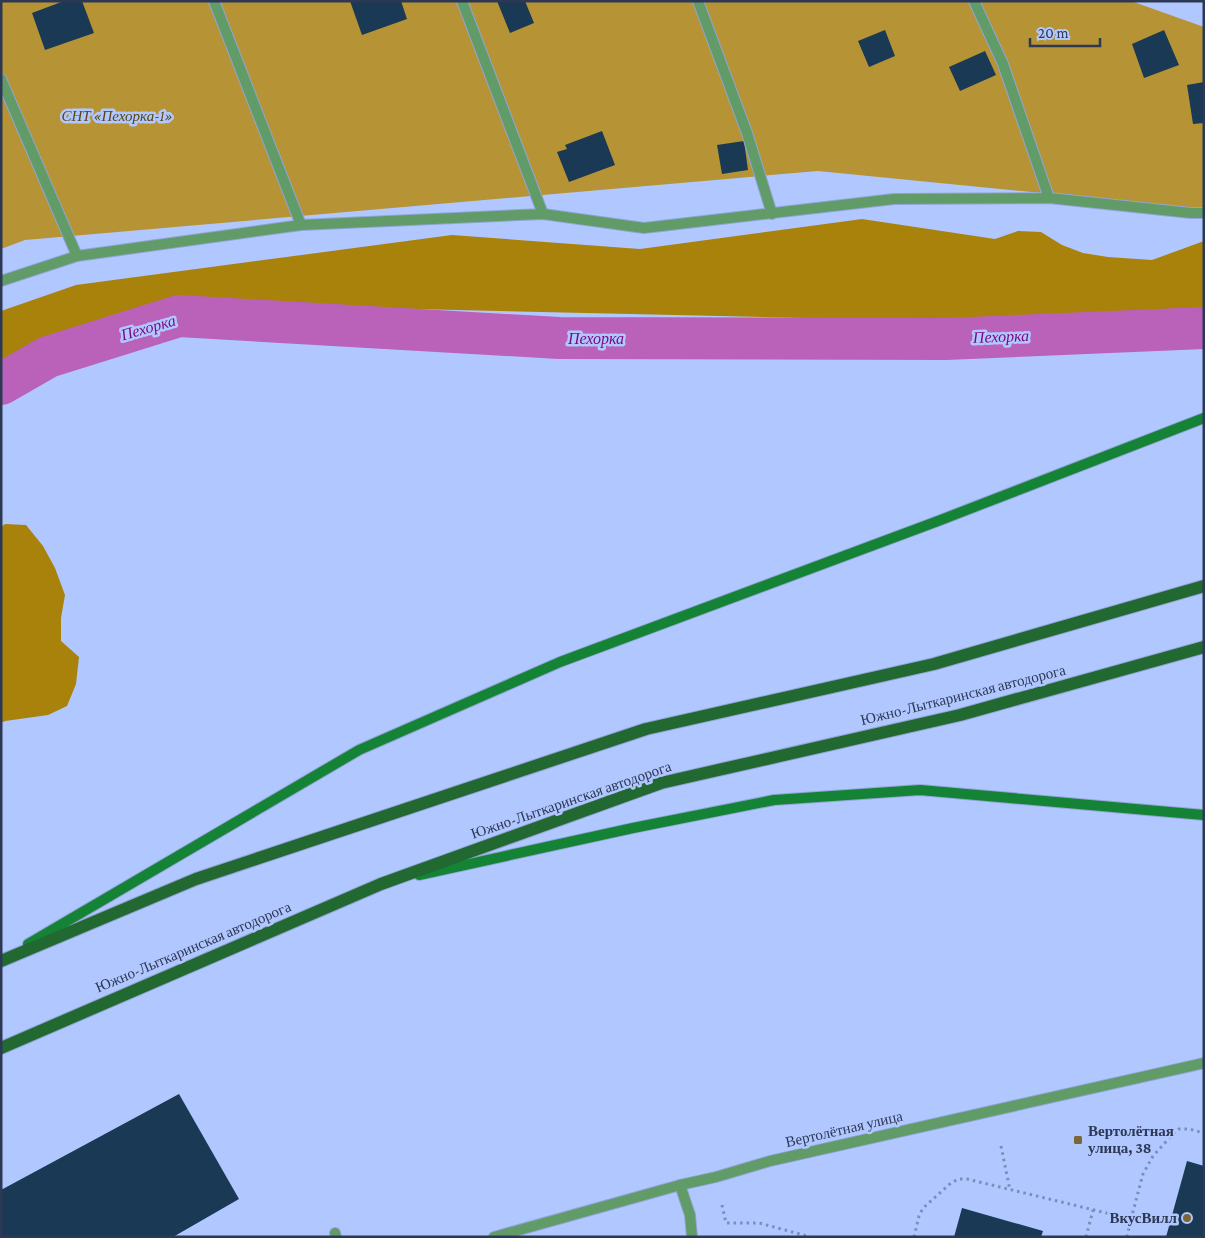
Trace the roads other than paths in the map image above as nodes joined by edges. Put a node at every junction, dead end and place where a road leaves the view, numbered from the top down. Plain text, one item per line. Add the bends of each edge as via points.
1 (214, 1) edge
2 (462, 1) edge
3 (698, 1) edge
4 (974, 1) edge
5 (1, 79) edge
6 (1049, 198) junction
7 (1204, 213) edge
8 (543, 214) junction
9 (772, 214) junction
10 (301, 225) junction
11 (77, 256) junction
12 (1, 281) edge
13 (1204, 418) edge
14 (1204, 586) edge
15 (1204, 647) edge
16 (1204, 815) edge
17 (382, 884) junction
18 (1, 961) edge
19 (1, 1048) edge
20 (1204, 1063) edge
21 (680, 1185) junction
22 (494, 1237) edge
23 (692, 1237) edge

1 - 10 street
2 - 8 street
3 - 9 street via 747,133
4 - 6 street via 1003,64
5 - 11 street
6 - 7 street
6 - 9 street via 894,200
8 - 9 street via 644,228
8 - 10 street
10 - 11 street
11 - 12 street
13 - 18 main road via 938,522 560,662 359,750
14 - 18 main road via 934,664 646,729 196,879
15 - 17 main road, Южно-Лыткаринская автодорога via 960,715 661,783
16 - 17 main road via 920,790 774,800
17 - 19 main road, Южно-Лыткаринская автодорога
20 - 21 street, Вертолётная улица via 770,1161
21 - 22 street, Вертолётная улица
21 - 23 street via 690,1215

